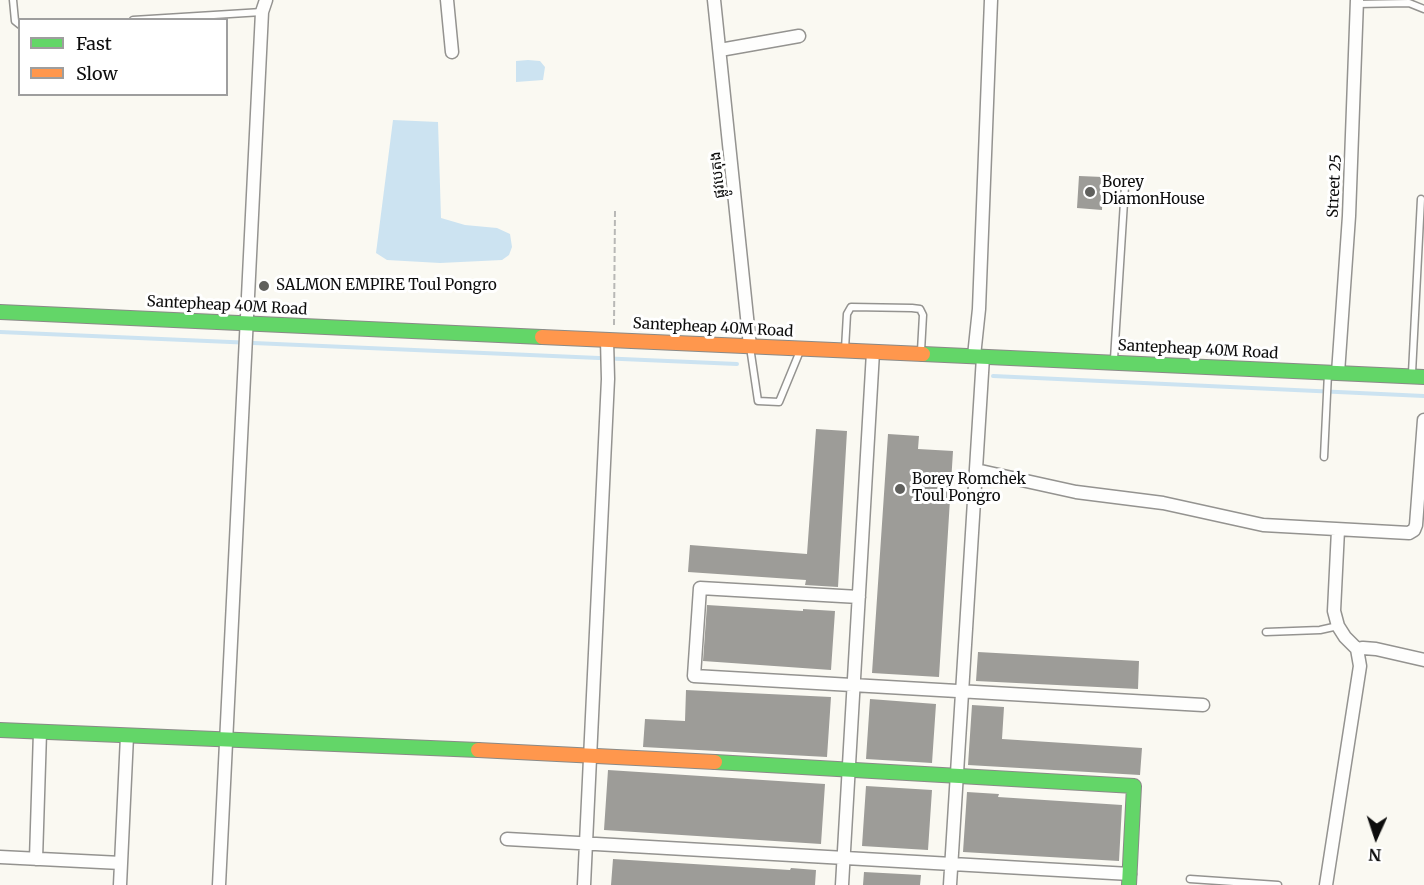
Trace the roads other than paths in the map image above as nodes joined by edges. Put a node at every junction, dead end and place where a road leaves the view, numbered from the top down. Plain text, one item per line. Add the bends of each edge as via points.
1 (13, 0) edge
2 (447, 0) edge
3 (714, 0) edge
4 (991, 0) edge
5 (1357, 2) edge
6 (264, 6) edge
7 (1424, 9) edge
8 (153, 18) edge
9 (18, 23) edge
10 (799, 36) dead end
11 (720, 50) junction
12 (452, 51) dead end
13 (1125, 186) dead end
14 (1421, 199) dead end
15 (0, 312) edge
16 (246, 329) junction
17 (609, 344) junction
18 (750, 346) junction
19 (801, 349) junction
20 (844, 351) junction
21 (873, 352) junction
22 (921, 354) junction
23 (978, 357) junction
24 (1114, 363) junction
25 (1331, 374) junction
26 (1418, 377) edge
27 (1424, 420) edge
28 (1324, 457) dead end
29 (976, 470) junction
30 (1338, 530) junction
31 (859, 597) junction
32 (1338, 626) junction
33 (1266, 632) dead end
34 (1357, 649) junction
35 (1424, 660) edge
36 (854, 686) junction
37 (962, 692) junction
38 (1203, 705) dead end
39 (0, 730) edge
40 (40, 732) junction
41 (127, 736) junction
42 (227, 740) junction
43 (590, 755) junction
44 (849, 769) junction
45 (957, 775) junction
46 (507, 839) dead end
47 (586, 844) junction
48 (0, 857) edge
49 (844, 858) junction
50 (36, 859) junction
51 (121, 863) junction
52 (952, 864) junction
53 (1190, 879) dead end
54 (1129, 880) edge
55 (120, 885) edge
56 (219, 885) edge
57 (584, 885) edge
58 (842, 885) edge
59 (950, 885) edge
60 (1278, 885) edge
61 (1326, 885) edge

1 - 9 lane
2 - 12 street
3 - 11 street, ផ្លូវបេតុង
4 - 23 street
5 - 7 lane via 1409,3
5 - 25 street, Street 25 via 1349,216
6 - 8 lane
6 - 16 street
10 - 11 street
11 - 18 street, ផ្លូវបេតុង
13 - 24 lane
14 - 26 lane
15 - 16 main road, Santepheap 40M Road
16 - 17 main road, Santepheap 40M Road
16 - 42 street
17 - 18 main road, Santepheap 40M Road
17 - 43 street
18 - 19 main road, Santepheap 40M Road
18 - 19 lane via 758,401 779,402
19 - 20 main road, Santepheap 40M Road
20 - 21 main road, Santepheap 40M Road
20 - 22 lane via 851,307 912,308 920,309 923,315
21 - 22 main road, Santepheap 40M Road
21 - 31 street
22 - 23 main road, Santepheap 40M Road
23 - 24 main road, Santepheap 40M Road
23 - 29 street
24 - 25 main road, Santepheap 40M Road
25 - 26 main road, Santepheap 40M Road
25 - 28 lane
27 - 30 street via 1414,530
29 - 30 street via 1076,492 1163,502 1263,525
29 - 37 street
30 - 32 street via 1334,596
31 - 36 street
31 - 36 street via 700,588 694,676
32 - 33 lane
32 - 34 street
34 - 35 street via 1376,649
34 - 61 street via 1360,666
36 - 37 street
36 - 44 street
37 - 38 street
37 - 45 street
39 - 40 main road
40 - 41 main road
40 - 50 street
41 - 42 main road
41 - 51 street
42 - 43 main road
42 - 56 street
43 - 44 main road
43 - 47 street
44 - 45 main road
44 - 49 street
45 - 52 street
45 - 54 main road via 1134,786
46 - 47 street
47 - 49 street
47 - 57 street
48 - 50 street
49 - 52 street
49 - 58 street
50 - 51 street
51 - 55 street
52 - 54 street
52 - 59 street
53 - 60 lane

